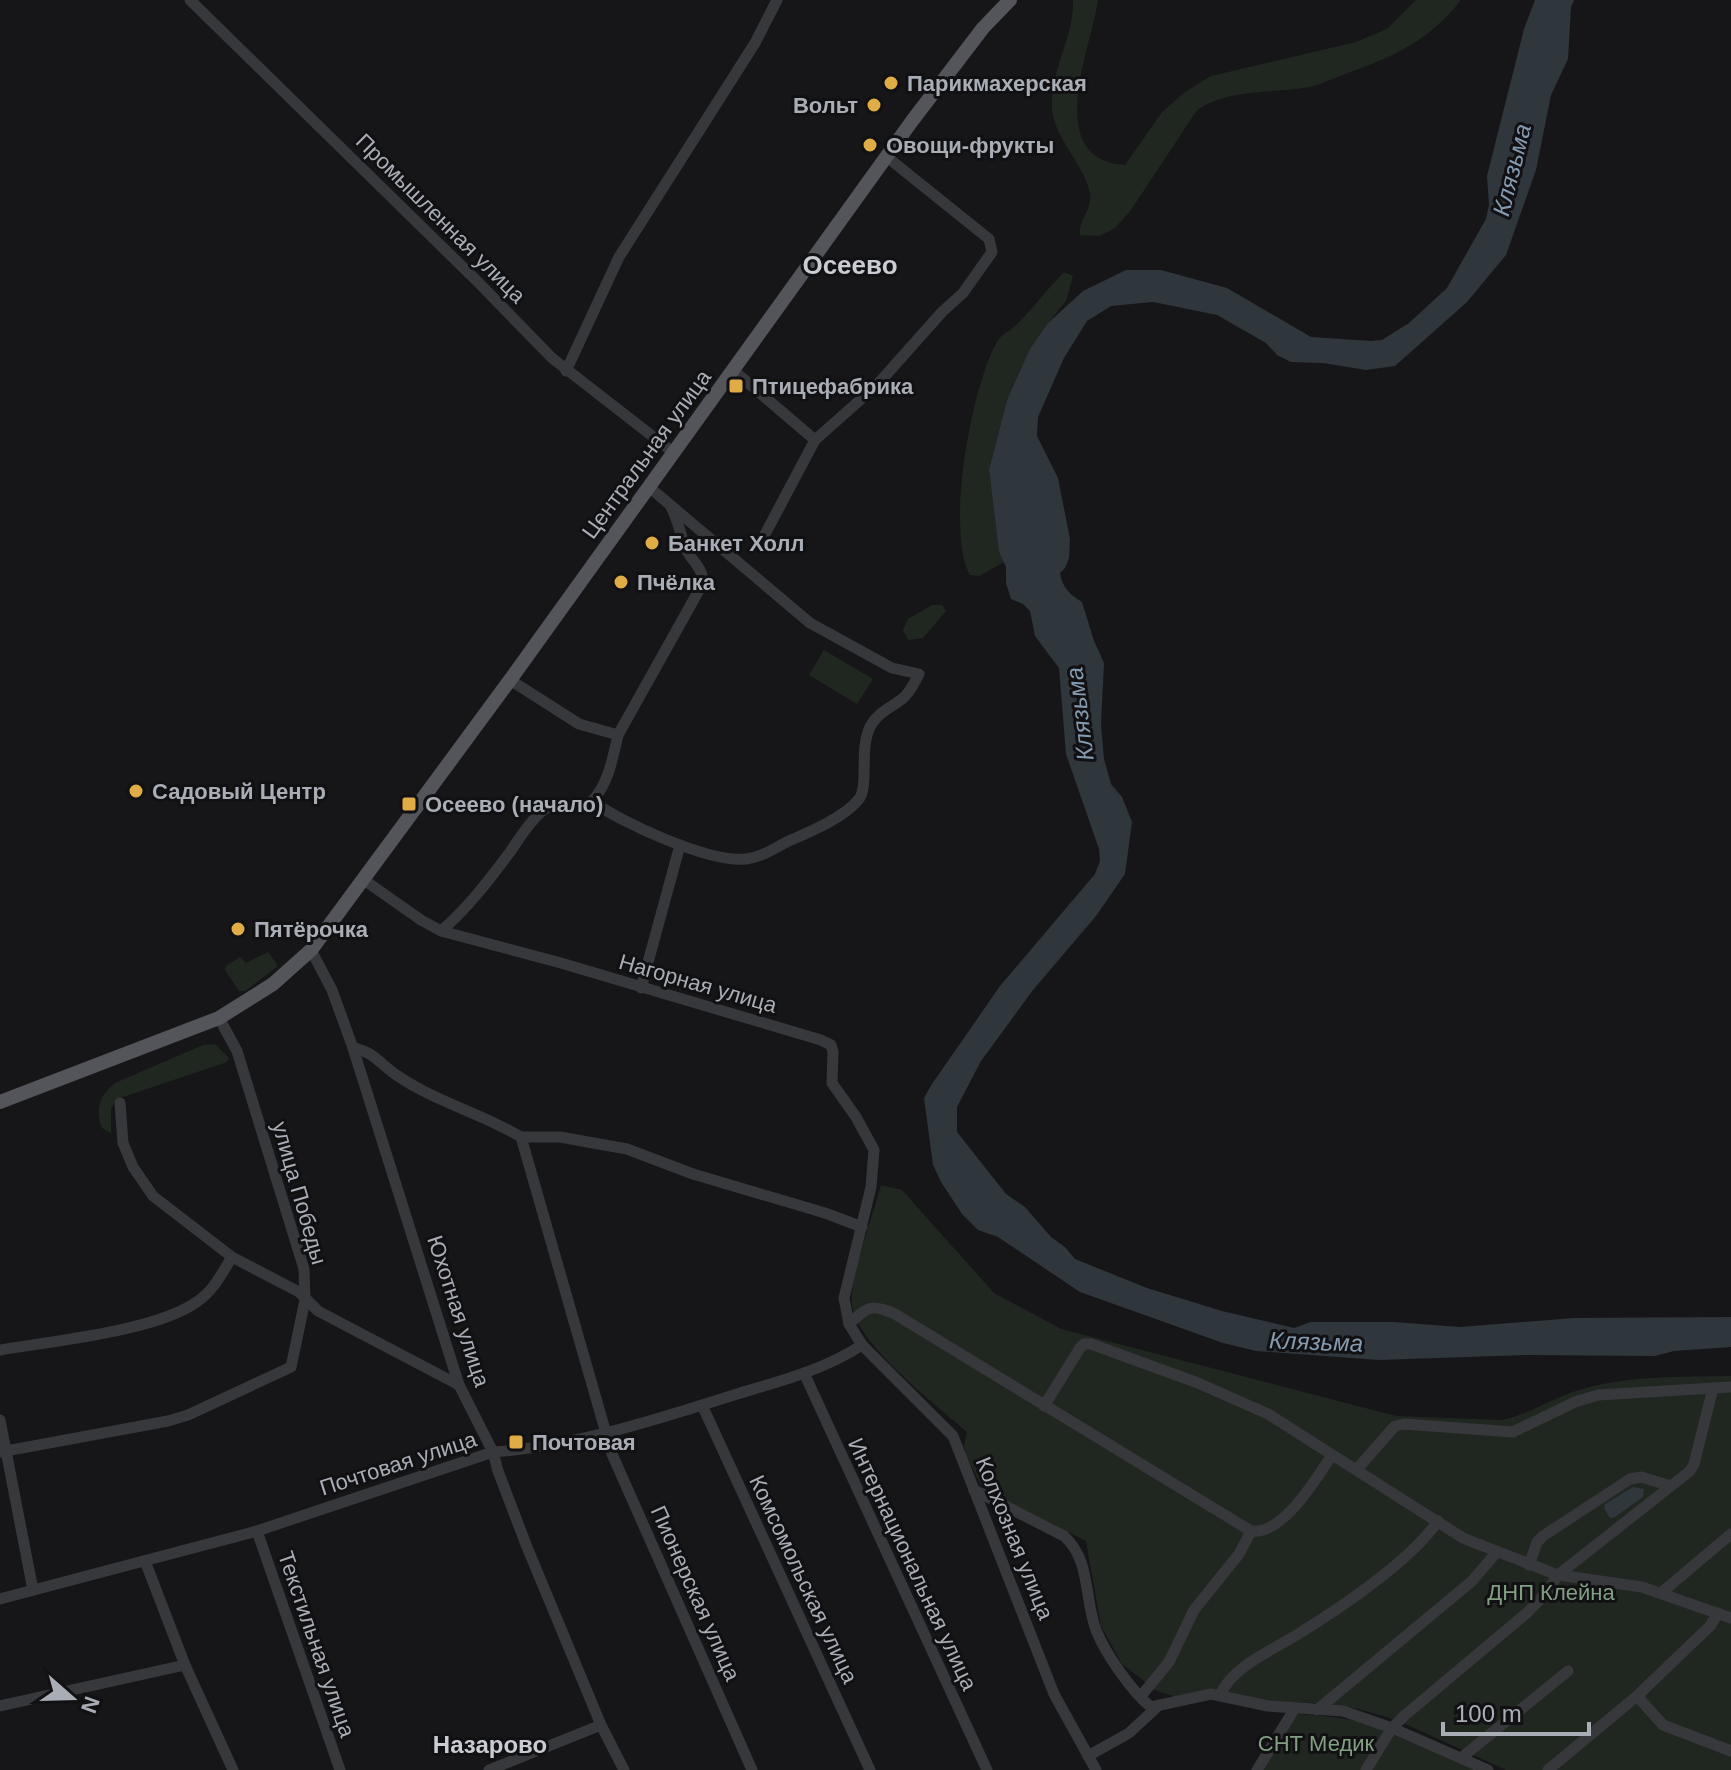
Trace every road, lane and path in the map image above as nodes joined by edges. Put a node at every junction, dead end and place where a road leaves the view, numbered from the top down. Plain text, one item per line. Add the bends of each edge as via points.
1 (190, 0) edge
2 (777, 0) edge
3 (1010, 0) edge
4 (887, 157) junction
5 (733, 370) junction
6 (566, 371) junction
7 (815, 440) junction
8 (674, 453) junction
9 (649, 487) junction
10 (668, 501) junction
11 (763, 538) dead end
12 (510, 680) junction
13 (618, 735) junction
14 (592, 801) junction
15 (680, 845) junction
16 (364, 880) junction
17 (441, 931) junction
18 (311, 950) junction
19 (641, 988) junction
20 (219, 1018) junction
21 (353, 1048) junction
22 (0, 1102) edge
23 (120, 1103) dead end
24 (521, 1137) junction
25 (863, 1223) junction
26 (232, 1257) junction
27 (305, 1300) junction
28 (849, 1324) junction
29 (862, 1345) junction
30 (0, 1350) edge
31 (804, 1373) junction
32 (459, 1385) junction
33 (1731, 1387) edge
34 (1713, 1388) junction
35 (702, 1405) junction
36 (1044, 1406) junction
37 (0, 1420) edge
38 (605, 1432) junction
39 (3, 1451) edge
40 (493, 1452) junction
41 (1332, 1455) junction
42 (1357, 1469) junction
43 (1671, 1486) junction
44 (974, 1490) junction
45 (1438, 1521) junction
46 (257, 1531) junction
47 (1251, 1531) junction
48 (1731, 1534) edge
49 (1496, 1553) junction
50 (145, 1561) junction
51 (1529, 1565) junction
52 (1558, 1575) junction
53 (33, 1590) junction
54 (1661, 1593) junction
55 (0, 1599) edge
56 (1718, 1613) junction
57 (1731, 1618) edge
58 (185, 1665) junction
59 (1568, 1671) dead end
60 (1220, 1695) junction
61 (1141, 1696) junction
62 (1637, 1696) junction
63 (0, 1706) edge
64 (1157, 1707) junction
65 (1295, 1708) junction
66 (1317, 1710) junction
67 (601, 1725) junction
68 (1392, 1728) junction
69 (1731, 1751) edge
70 (1088, 1756) junction
71 (1463, 1763) edge
72 (233, 1770) edge
73 (340, 1770) edge
74 (489, 1770) edge
75 (624, 1770) edge
76 (752, 1770) edge
77 (870, 1770) edge
78 (987, 1770) edge
79 (1096, 1770) edge
80 (1257, 1770) edge
81 (1366, 1770) edge
82 (1488, 1770) edge
83 (1548, 1770) edge

1 - 6 street, Промышленная улица
2 - 6 street via 619,257
3 - 4 main road, Центральная улица
4 - 5 main road, Центральная улица
4 - 7 street via 989,239 992,252 963,293 877,385
5 - 7 street
5 - 8 main road, Центральная улица
6 - 8 street, Промышленная улица
7 - 11 street
8 - 9 main road, Центральная улица
9 - 10 street
9 - 12 main road, Центральная улица
10 - 13 street via 703,583
10 - 15 street via 810,623 892,668 919,674 909,693 870,727 863,791 851,806 816,830 752,858
12 - 13 street via 579,724
12 - 16 main road, Центральная улица
13 - 14 street
14 - 15 street
14 - 17 street via 579,808 556,805 538,814
15 - 19 street
16 - 17 street, Нагорная улица
16 - 18 main road, Центральная улица
17 - 19 street, Нагорная улица
18 - 20 main road, Центральная улица via 273,984
18 - 21 street, Юхотная улица
19 - 25 street, Нагорная улица via 831,1045 832,1083 874,1150
20 - 22 main road, Центральная улица
20 - 27 street, улица Победы via 237,1051 304,1269
21 - 24 street via 375,1056 397,1076
21 - 32 street, Юхотная улица
23 - 26 street via 123,1143 143,1183
24 - 25 street via 560,1137 627,1149 693,1174
24 - 38 street, Пионерская улица
25 - 28 street via 844,1298
26 - 27 street
26 - 30 street via 211,1290 168,1317
27 - 32 street
27 - 39 street, улица Победы via 287,1371 168,1421
28 - 29 street
28 - 36 street via 862,1311 880,1307
29 - 31 street, Почтовая улица
29 - 44 street, Колхозная улица via 953,1436
31 - 35 street, Почтовая улица
31 - 78 street, Интернациональная улица
32 - 40 street, Юхотная улица
33 - 34 street
34 - 42 street via 1598,1395 1513,1432 1395,1426
34 - 43 street via 1694,1464
35 - 38 street, Почтовая улица
35 - 77 street, Комсомольская улица
36 - 41 street via 1080,1348 1091,1344 1268,1414
36 - 47 street
37 - 39 street
38 - 40 street, Почтовая улица
38 - 76 street, Пионерская улица
39 - 53 street
40 - 46 street, Почтовая улица
40 - 67 street, Юхотная улица
41 - 42 street
41 - 47 street via 1297,1504 1270,1529
42 - 45 street
43 - 51 street via 1630,1479 1543,1536
43 - 52 street
44 - 61 street via 1073,1544 1096,1628 1108,1654
44 - 70 street, Колхозная улица via 1054,1694
45 - 49 street
45 - 60 street via 1423,1542 1247,1666
46 - 50 street, Почтовая улица
46 - 73 street, Текстильная улица
47 - 61 street via 1194,1610 1169,1662
48 - 54 street
49 - 51 street
49 - 66 street via 1472,1581
50 - 53 street, Почтовая улица
50 - 58 street
51 - 52 street
52 - 54 street
52 - 68 street via 1528,1612
53 - 55 street, Почтовая улица
54 - 56 street
56 - 57 street
56 - 62 street
58 - 63 street
58 - 72 street
59 - 71 street
60 - 64 street
60 - 65 street
61 - 64 street
62 - 69 street via 1663,1725
62 - 83 street
64 - 70 street via 1129,1733
65 - 66 street
65 - 80 street
66 - 68 street via 1343,1711
67 - 74 street
67 - 75 street, Юхотная улица
68 - 71 street
68 - 81 street
70 - 79 street, Колхозная улица
71 - 82 street

